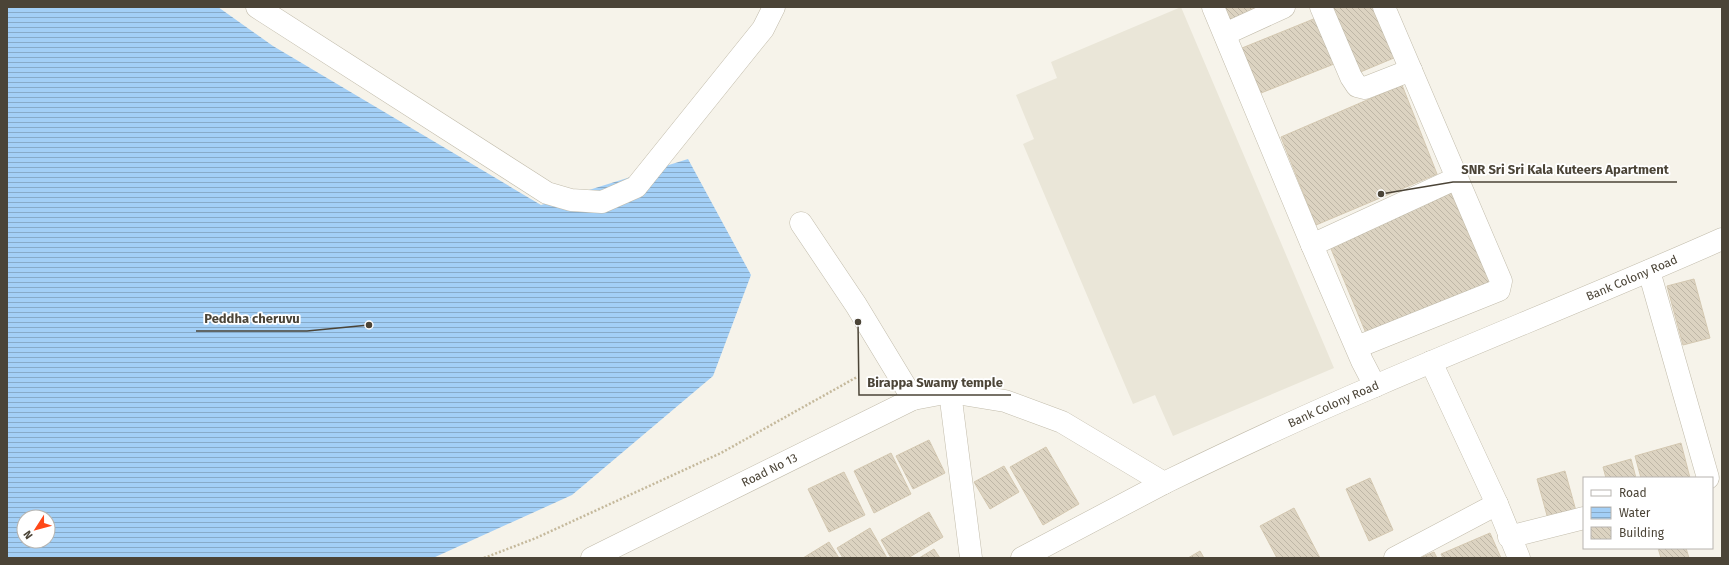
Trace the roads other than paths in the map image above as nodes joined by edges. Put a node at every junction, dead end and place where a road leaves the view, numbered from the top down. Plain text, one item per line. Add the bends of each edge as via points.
1 (257, 7) edge
2 (774, 7) edge
3 (1213, 7) edge
4 (1284, 7) edge
5 (1321, 7) edge
6 (1384, 7) edge
7 (1225, 34) junction
8 (1411, 70) junction
9 (1457, 178) junction
10 (802, 223) dead end
11 (1722, 239) edge
12 (1312, 246) junction
13 (1649, 271) junction
14 (1357, 347) junction
15 (1431, 362) junction
16 (1375, 386) junction
17 (950, 392) junction
18 (913, 399) junction
19 (1708, 477) edge
20 (1164, 483) junction
21 (1497, 504) junction
22 (1583, 518) edge
23 (1509, 536) junction
24 (592, 558) edge
25 (971, 558) edge
26 (1022, 558) edge
27 (1395, 558) edge
28 (1519, 558) edge

1 - 2 street via 547,193 571,200 602,202 636,188 763,29
3 - 7 street
4 - 7 street
5 - 8 street via 1351,77 1358,86 1365,88
6 - 8 street
7 - 12 street
8 - 9 street
9 - 12 street
9 - 14 street via 1502,281 1499,290
10 - 18 street
11 - 13 street, Bank Colony Road
12 - 14 street
13 - 15 street, Bank Colony Road
13 - 19 street
14 - 16 street
15 - 16 street, Bank Colony Road
15 - 21 street
16 - 20 street, Bank Colony Road
17 - 18 street, Road No 13
17 - 20 street via 1005,400 1062,422
17 - 25 street
18 - 24 street, Road No 13
20 - 26 street, Bank Colony Road
21 - 23 street
21 - 27 street
22 - 23 street
23 - 28 street

